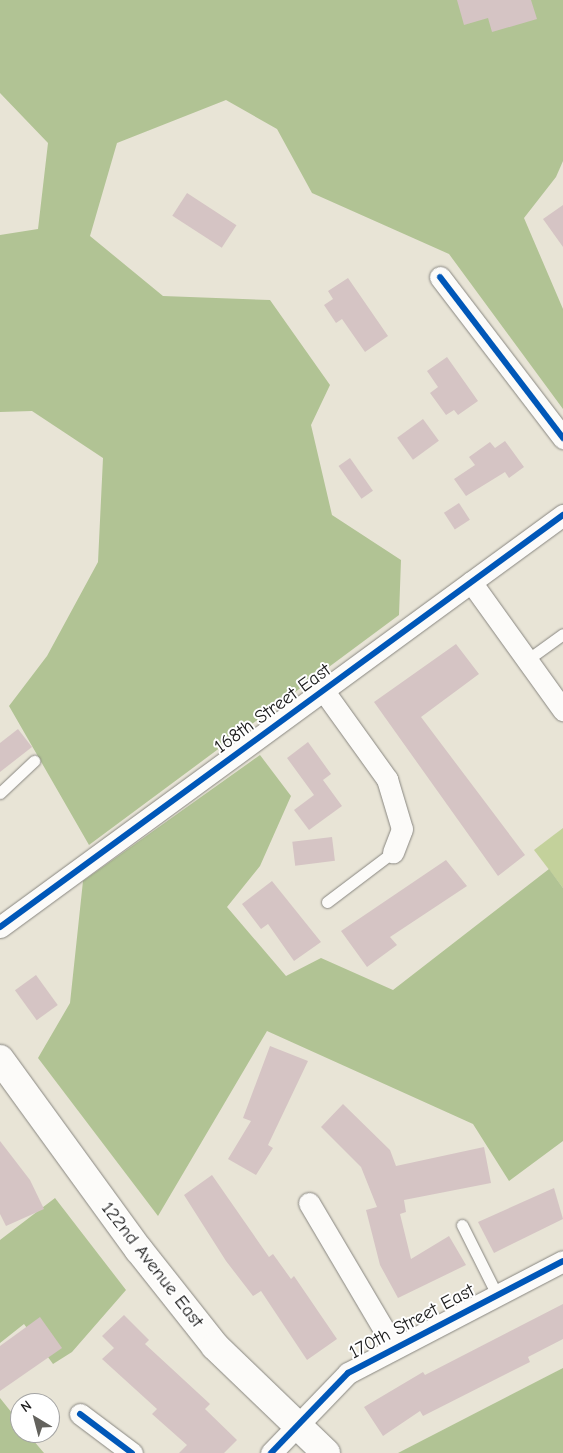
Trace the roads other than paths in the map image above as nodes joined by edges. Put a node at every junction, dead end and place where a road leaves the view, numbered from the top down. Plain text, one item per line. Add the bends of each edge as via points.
1 (440, 277) dead end
2 (563, 438) edge
3 (563, 515) edge
4 (471, 582) junction
5 (563, 634) edge
6 (527, 660) junction
7 (323, 690) junction
8 (563, 710) edge
9 (34, 761) dead end
10 (0, 793) edge
11 (393, 852) joint
12 (327, 902) dead end
13 (0, 927) edge
14 (0, 1059) edge
15 (308, 1203) dead end
16 (462, 1225) dead end
17 (563, 1261) edge
18 (497, 1295) junction
19 (394, 1347) junction
20 (80, 1414) dead end
21 (294, 1427) junction
22 (132, 1453) edge
23 (271, 1453) edge
24 (326, 1453) edge

1 - 2 street
3 - 4 street, 168th Street East
4 - 6 street
4 - 7 street, 168th Street East
5 - 6 lane
6 - 8 street
7 - 11 street via 387,779 402,829
7 - 13 street, 168th Street East
9 - 10 lane
11 - 12 lane
14 - 21 main road, 122nd Avenue East via 121,1227 215,1346
15 - 19 street
16 - 18 lane
17 - 18 street, 170th Street East
18 - 19 street, 170th Street East
19 - 21 street, 170th Street East via 348,1373
20 - 22 street
21 - 23 street, 170th Street East
21 - 24 main road, 122nd Avenue East

